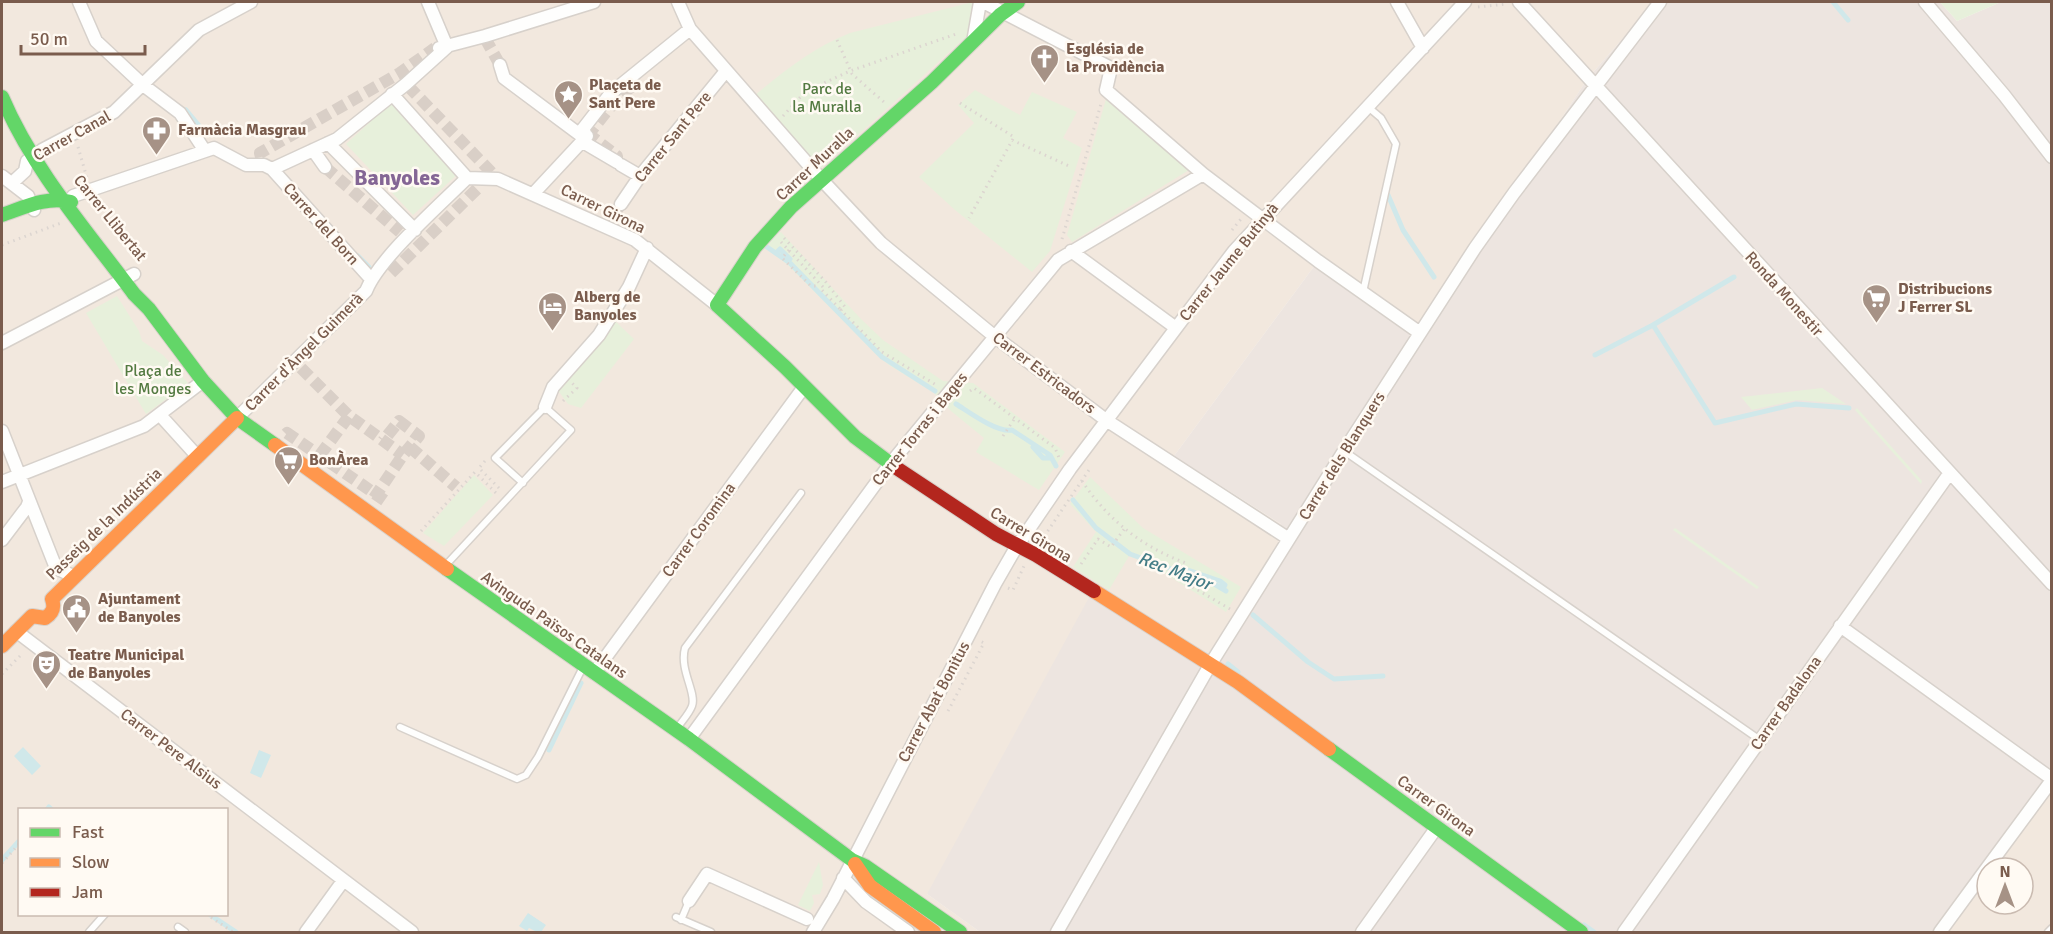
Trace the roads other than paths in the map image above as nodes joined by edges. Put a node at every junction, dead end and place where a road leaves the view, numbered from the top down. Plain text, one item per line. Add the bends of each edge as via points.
1 (79, 2) edge
2 (251, 2) edge
3 (428, 2) edge
4 (594, 2) edge
5 (678, 2) edge
6 (982, 2) edge
7 (1018, 2) edge
8 (1397, 2) edge
9 (1465, 2) edge
10 (1519, 2) edge
11 (1660, 2) edge
12 (1925, 2) edge
13 (1001, 11) junction
14 (690, 29) junction
15 (972, 43) junction
16 (441, 47) junction
17 (1423, 48) junction
18 (500, 65) tunnel mouth
19 (726, 71) junction
20 (143, 85) junction
21 (1596, 86) junction
22 (392, 94) junction
23 (2, 97) edge
24 (1368, 107) junction
25 (584, 136) junction
26 (328, 143) junction
27 (314, 150) junction
28 (205, 151) junction
29 (2052, 157) edge
30 (30, 158) junction
31 (266, 164) junction
32 (325, 167) tunnel mouth
33 (44, 172) junction
34 (1203, 174) junction
35 (640, 176) junction
36 (467, 178) junction
37 (821, 179) junction
38 (7, 180) edge
39 (533, 194) junction
40 (68, 197) junction
41 (621, 204) tunnel mouth
42 (34, 207) junction
43 (2, 215) edge
44 (1262, 218) junction
45 (408, 237) junction
46 (647, 248) junction
47 (1071, 251) junction
48 (391, 273) tunnel mouth
49 (129, 277) junction
50 (371, 279) junction
51 (1363, 292) junction
52 (717, 305) junction
53 (149, 309) junction
54 (1176, 328) junction
55 (1420, 333) junction
56 (994, 336) junction
57 (2, 344) edge
58 (203, 381) junction
59 (804, 387) junction
60 (545, 407) junction
61 (160, 415) junction
62 (237, 418) junction
63 (1106, 420) junction
64 (2, 431) edge
65 (1344, 450) junction
66 (198, 457) junction
67 (890, 464) junction
68 (1949, 474) junction
69 (18, 475) junction
70 (2, 482) edge
71 (523, 483) junction
72 (801, 494) dead end
73 (29, 502) junction
74 (1290, 539) junction
75 (2, 540) edge
76 (1018, 545) junction
77 (445, 567) junction
78 (75, 578) junction
79 (2052, 584) edge
80 (1840, 626) junction
81 (16, 631) junction
82 (2, 646) edge
83 (1210, 665) junction
84 (589, 669) junction
85 (400, 728) dead end
86 (676, 730) junction
87 (688, 739) junction
88 (1760, 741) junction
89 (2052, 779) edge
90 (1437, 827) junction
91 (1996, 856) edge
92 (852, 860) junction
93 (843, 878) junction
94 (343, 881) junction
95 (867, 882) junction
96 (1975, 885) edge
97 (689, 901) joint
98 (104, 916) edge
99 (807, 919) dead end
100 (178, 927) dead end
101 (2052, 928) edge
102 (88, 933) edge
103 (185, 933) edge
104 (306, 933) edge
105 (412, 933) edge
106 (711, 933) edge
107 (813, 933) edge
108 (908, 933) edge
109 (934, 933) edge
110 (948, 933) edge
111 (960, 933) edge
112 (1057, 933) edge
113 (1362, 933) edge
114 (1581, 933) edge
115 (1624, 933) edge
116 (1940, 933) edge
117 (2049, 933) edge

1 - 20 street via 96,41
2 - 20 street, Carrer Canal via 199,30
3 - 16 street
4 - 16 street
5 - 14 street, Carrer Estricadors
6 - 13 street
6 - 15 street
7 - 13 street, Carrer Muralla
8 - 17 street
9 - 17 street, Carrer Jaume Butinyà
10 - 21 street, Ronda Monestir
11 - 21 street, Carrer dels Blanquers
12 - 29 street
13 - 15 street, Carrer Muralla
13 - 34 street via 1111,68 1106,90
14 - 19 street, Carrer Estricadors
14 - 25 street via 611,93
15 - 37 street, Carrer Muralla
16 - 22 street
17 - 24 street, Carrer Jaume Butinyà
18 - 25 street via 504,78
19 - 35 street, Carrer Sant Pere
19 - 37 street, Carrer Estricadors
20 - 28 street via 180,113
20 - 30 street, Carrer Canal via 114,112
21 - 55 street, Carrer dels Blanquers via 1475,248
21 - 68 street, Ronda Monestir
22 - 26 street
22 - 36 street
23 - 30 street, Carrer Llibertat
24 - 44 street, Carrer Jaume Butinyà
24 - 51 lane via 1381,118 1396,144
25 - 35 street
25 - 39 street
26 - 27 street
26 - 45 street
27 - 31 street
27 - 32 street
28 - 31 street via 214,148 246,165
28 - 40 street
30 - 33 street, Carrer Llibertat
30 - 38 street via 25,171
30 - 40 street, Carrer Llibertat
31 - 50 street, Carrer del Born
33 - 40 street, Carrer Llibertat
33 - 42 street via 44,187
34 - 44 street
34 - 47 street, Carrer Torras i Bages
35 - 41 street, Carrer Sant Pere
36 - 39 street, Carrer Girona via 488,178
36 - 45 street, Carrer d'Àngel Guimerà
37 - 52 street, Carrer Muralla via 755,246
37 - 56 street, Carrer Estricadors via 881,243
38 - 42 street via 28,196
39 - 46 street, Carrer Girona
40 - 42 street
40 - 49 street, Carrer Llibertat
42 - 43 street
44 - 51 street
44 - 54 street, Carrer Jaume Butinyà
45 - 50 street, Carrer d'Àngel Guimerà
46 - 52 street, Carrer Girona
46 - 60 street via 629,287 598,335 553,387
47 - 54 street
47 - 56 street, Carrer Torras i Bages via 1058,260
48 - 50 street
49 - 53 street, Carrer Llibertat via 141,290
49 - 53 street, Carrer Llibertat via 134,294
49 - 57 street
50 - 62 street, Carrer d'Àngel Guimerà via 366,291 298,365
51 - 55 street
52 - 59 street, Carrer Girona
53 - 58 street, Carrer Llibertat
54 - 63 street, Carrer Jaume Butinyà
55 - 65 street, Carrer dels Blanquers
56 - 63 street, Carrer Estricadors
56 - 67 street, Carrer Torras i Bages
58 - 61 street
58 - 62 street, Carrer Llibertat
59 - 67 street, Carrer Girona via 855,437
59 - 84 street, Carrer Coromina
60 - 71 lane via 571,430
60 - 71 lane via 495,458
61 - 66 street
61 - 69 street via 144,426
62 - 66 street, Passeig de la Indústria
62 - 77 street, Avinguda Països Catalans
63 - 74 street, Carrer Estricadors
63 - 76 street, Carrer Jaume Butinyà
64 - 69 street
65 - 74 street, Carrer dels Blanquers
65 - 88 lane
66 - 78 street, Passeig de la Indústria
67 - 76 street, Carrer Girona
67 - 87 street, Carrer Torras i Bages
68 - 79 street, Ronda Monestir
68 - 80 street, Carrer Badalona
69 - 70 street
69 - 73 street
71 - 77 lane
72 - 86 lane via 685,648 682,662 693,705
73 - 75 street
73 - 78 street via 56,568
74 - 83 street, Carrer dels Blanquers
76 - 83 street, Carrer Girona
76 - 92 street, Carrer Abat Bonitus
77 - 84 street, Avinguda Països Catalans
78 - 81 street, Passeig de la Indústria via 51,599 51,614 45,618 32,616
80 - 88 street, Carrer Badalona
80 - 89 street
81 - 82 street, Passeig de la Indústria
81 - 94 street, Carrer Pere Alsius
83 - 90 street, Carrer Girona
83 - 112 street, Carrer dels Blanquers
84 - 85 lane via 538,757 526,775 517,779
84 - 86 street, Avinguda Països Catalans
86 - 87 street, Avinguda Països Catalans
87 - 92 street, Avinguda Països Catalans
88 - 115 street, Carrer Badalona
89 - 91 street
90 - 113 street
90 - 114 street, Carrer Girona
92 - 93 street, Carrer Abat Bonitus
92 - 95 street, Avinguda Països Catalans
92 - 111 street, Avinguda Països Catalans
93 - 95 street, Avinguda Països Catalans
93 - 107 street, Carrer Abat Bonitus
93 - 108 street via 866,902
94 - 104 street
94 - 105 street, Carrer Pere Alsius
95 - 109 street, Avinguda Països Catalans
95 - 110 street, Avinguda Països Catalans via 879,884
96 - 116 street
97 - 99 street via 706,874
97 - 106 lane via 678,919
98 - 102 lane
100 - 103 lane
101 - 117 lane

